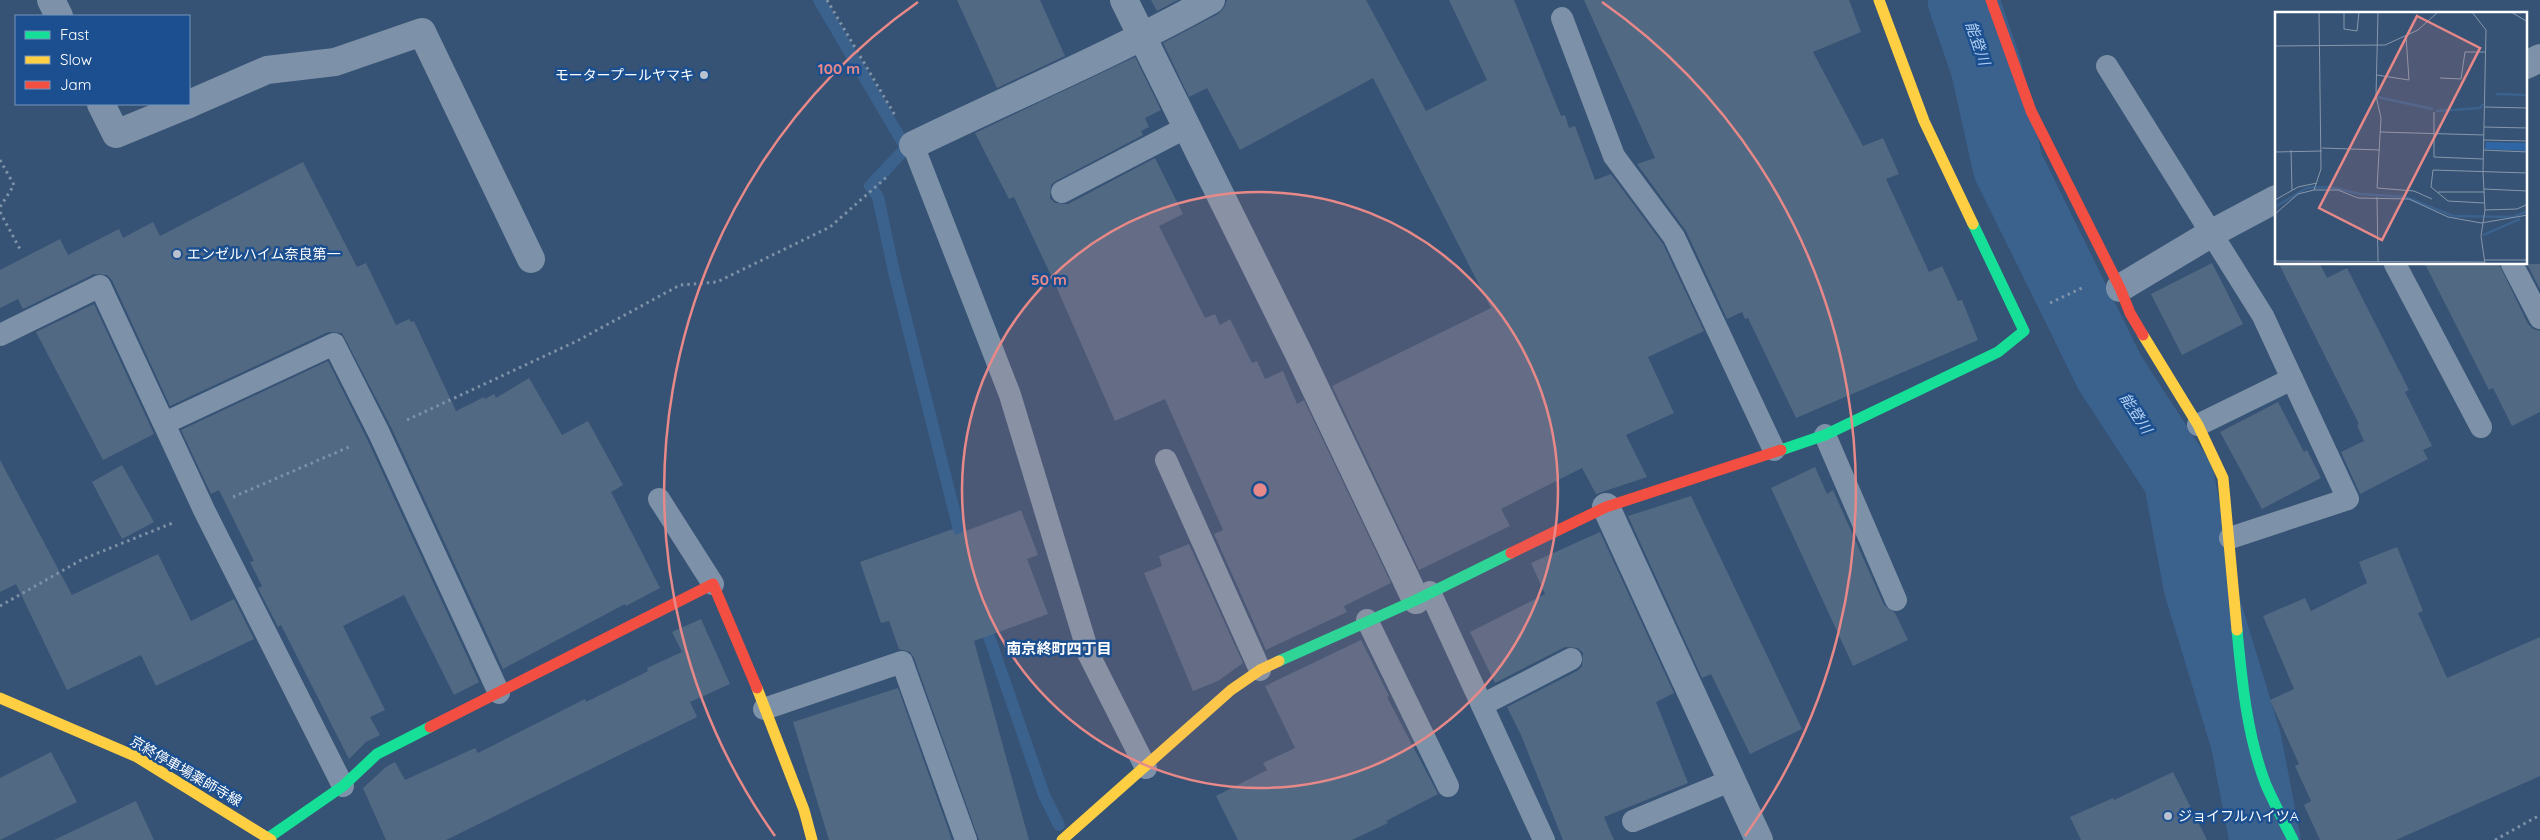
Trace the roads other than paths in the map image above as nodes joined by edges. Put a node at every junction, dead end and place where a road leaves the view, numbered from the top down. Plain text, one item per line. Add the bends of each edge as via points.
1 (51, 0) edge
2 (1124, 0) edge
3 (1210, 0) edge
4 (1879, 0) edge
5 (1991, 0) edge
6 (58, 15) edge
7 (1562, 18) dead end
8 (1143, 37) junction
9 (2540, 58) edge
10 (2528, 64) edge
11 (2107, 66) dead end
12 (190, 104) edge
13 (102, 105) edge
14 (187, 105) edge
15 (1187, 127) junction
16 (913, 145) joint
17 (1062, 192) dead end
18 (2275, 200) edge
19 (2212, 233) junction
20 (531, 259) dead end
21 (2396, 265) edge
22 (2513, 265) edge
23 (2120, 288) junction
24 (2540, 318) edge
25 (0, 335) edge
26 (2292, 379) junction
27 (165, 423) junction
28 (2198, 425) junction
29 (2481, 427) dead end
30 (1825, 434) junction
31 (1774, 450) junction
32 (1166, 460) dead end
33 (659, 499) dead end
34 (1606, 507) junction
35 (2230, 538) junction
36 (713, 584) junction
37 (1423, 596) junction
38 (1896, 600) dead end
39 (1367, 620) junction
40 (1571, 660) dead end
41 (1260, 670) junction
42 (499, 693) junction
43 (0, 698) edge
44 (1482, 705) junction
45 (764, 709) junction
46 (1146, 768) junction
47 (1732, 780) junction
48 (344, 786) junction
49 (1448, 786) dead end
50 (1633, 821) dead end
51 (270, 839) edge
52 (812, 840) edge
53 (966, 840) edge
54 (1062, 840) edge
55 (1544, 840) edge
56 (1759, 840) edge
57 (2293, 840) edge

1 - 6 street
2 - 8 street
3 - 8 street
4 - 30 street via 1924,121 2024,331 1998,352
5 - 23 street via 2031,111
7 - 31 lane via 1614,156 1674,237
8 - 15 street
8 - 16 street
9 - 10 street
11 - 19 lane
12 - 20 street via 267,70 335,62 422,32
13 - 14 street via 116,134
15 - 17 lane
15 - 37 street
16 - 46 lane via 1010,395 1090,655
18 - 19 street
19 - 23 street
19 - 26 lane via 2263,316
21 - 29 lane
22 - 24 lane
23 - 28 street via 2130,314
25 - 27 lane via 100,286
26 - 28 lane
26 - 35 lane via 2348,499
27 - 42 lane via 334,344
27 - 48 lane via 204,510
28 - 35 street via 2223,478
30 - 31 street
30 - 38 lane
31 - 34 street
32 - 41 lane
33 - 36 lane
34 - 37 street
34 - 47 street
35 - 57 street via 2242,679 2252,737 2266,784
36 - 42 street
36 - 45 street
37 - 39 street
37 - 44 lane
39 - 41 street
39 - 49 lane
40 - 44 lane
41 - 46 street via 1231,690
42 - 48 street via 377,754
43 - 51 street, 京終停車場薬師寺線 via 137,757
44 - 55 lane
45 - 52 street via 804,810
45 - 53 lane via 902,662
46 - 54 street
47 - 50 lane
47 - 56 street
48 - 51 street

